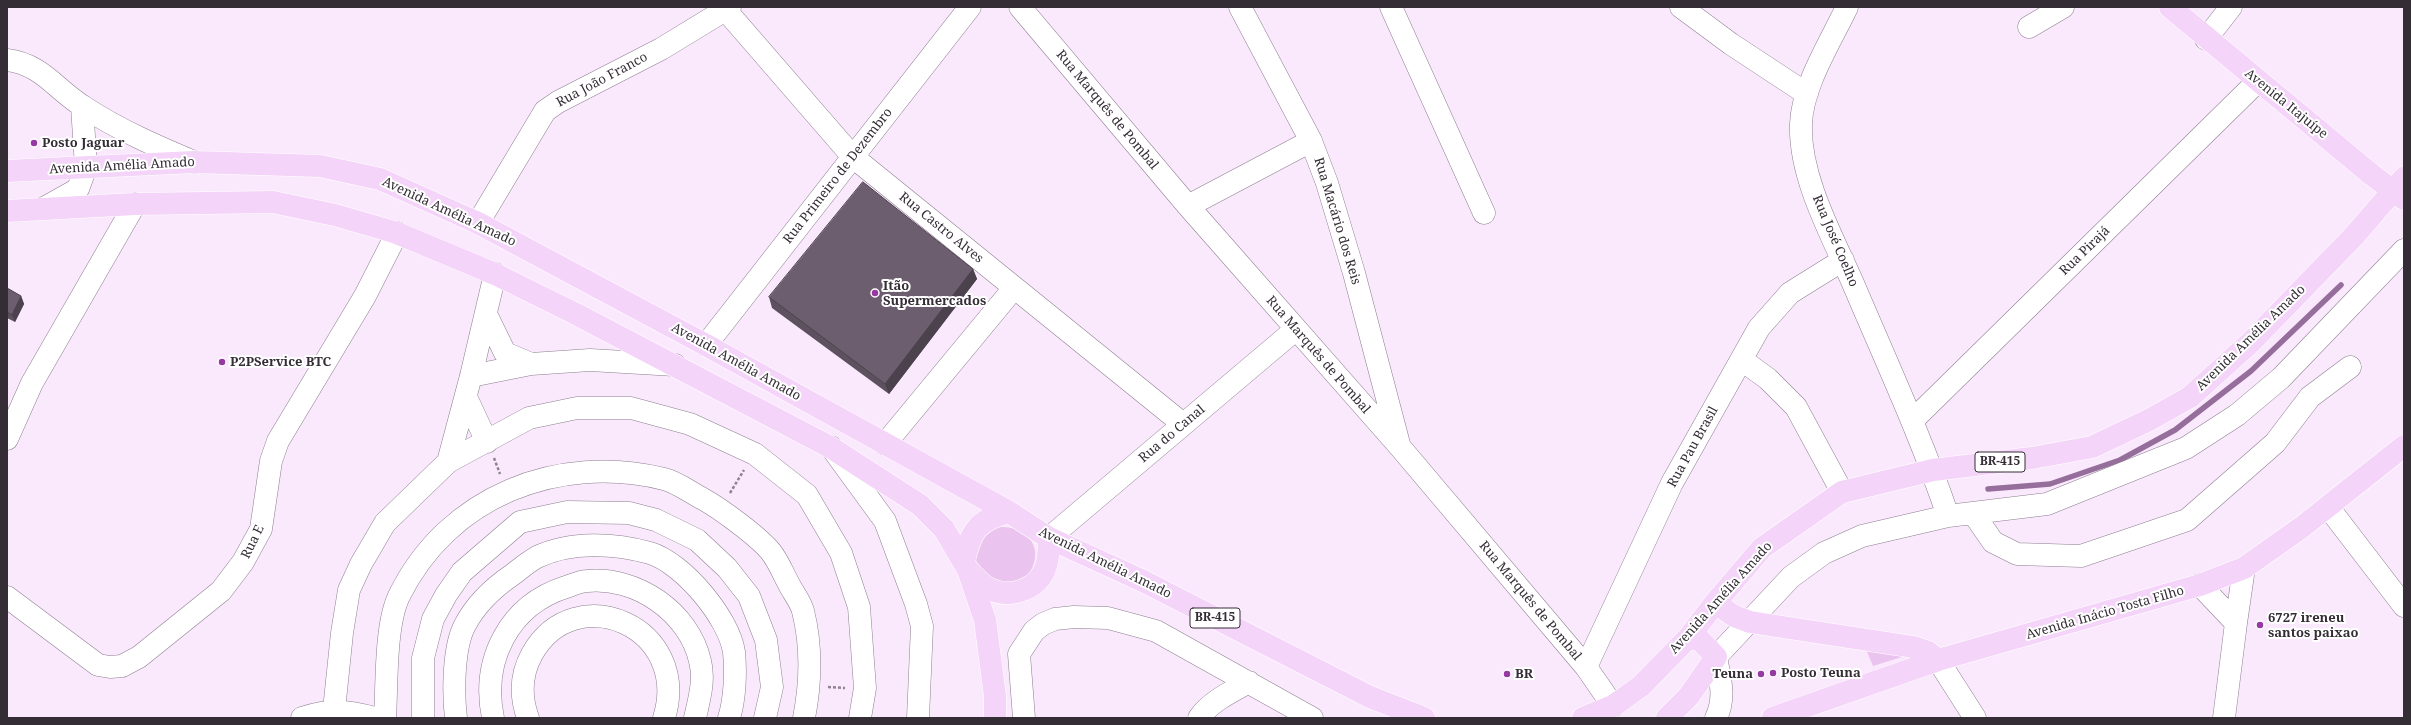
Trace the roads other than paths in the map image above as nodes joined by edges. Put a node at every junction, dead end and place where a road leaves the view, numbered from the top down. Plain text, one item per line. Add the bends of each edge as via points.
1 (970, 7) edge
2 (1020, 7) edge
3 (1240, 7) edge
4 (1391, 7) edge
5 (1681, 7) edge
6 (1847, 7) edge
7 (2063, 7) edge
8 (2170, 7) edge
9 (2231, 7) edge
10 (726, 8) edge
11 (2029, 27) dead end
12 (2206, 39) junction
13 (7, 60) edge
14 (2258, 81) junction
15 (1807, 94) junction
16 (82, 106) junction
17 (1311, 141) junction
18 (853, 157) junction
19 (194, 162) junction
20 (86, 167) junction
21 (7, 171) edge
22 (2400, 189) edge
23 (135, 204) junction
24 (1188, 206) junction
25 (44, 208) junction
26 (7, 211) edge
27 (1484, 213) dead end
28 (478, 223) junction
29 (397, 234) junction
30 (2404, 250) edge
31 (1843, 260) junction
32 (495, 274) junction
33 (1014, 288) junction
34 (486, 314) junction
35 (1295, 330) junction
36 (706, 345) junction
37 (1742, 360) junction
38 (531, 364) junction
39 (675, 365) junction
40 (2350, 367) dead end
41 (469, 387) junction
42 (1912, 421) junction
43 (1183, 424) junction
44 (7, 439) edge
45 (487, 442) junction
46 (885, 444) junction
47 (830, 446) junction
48 (2404, 446) edge
49 (1400, 447) junction
50 (448, 462) junction
51 (1933, 470) junction
52 (1842, 492) junction
53 (2328, 507) junction
54 (1009, 512) junction
55 (1973, 513) junction
56 (1948, 516) junction
57 (1049, 538) junction
58 (966, 566) junction
59 (2244, 568) junction
60 (2200, 585) junction
61 (7, 597) edge
62 (1715, 602) junction
63 (2404, 606) edge
64 (1750, 622) junction
65 (2236, 624) junction
66 (1688, 637) junction
67 (1716, 657) junction
68 (1938, 660) junction
69 (1586, 667) junction
70 (1249, 682) junction
71 (1370, 697) junction
72 (1613, 706) junction
73 (334, 710) junction
74 (302, 718) edge
75 (375, 718) edge
76 (385, 718) edge
77 (423, 718) edge
78 (456, 718) edge
79 (493, 718) edge
80 (528, 718) edge
81 (664, 718) edge
82 (695, 718) edge
83 (729, 718) edge
84 (765, 718) edge
85 (804, 718) edge
86 (860, 718) edge
87 (918, 718) edge
88 (995, 718) edge
89 (1024, 718) edge
90 (1199, 718) edge
91 (1312, 718) edge
92 (1381, 718) edge
93 (1424, 718) edge
94 (1583, 718) edge
95 (1667, 718) edge
96 (1716, 718) edge
97 (1773, 718) edge
98 (1975, 718) edge
99 (2224, 718) edge

1 - 18 street, Rua Primeiro de Dezembro
2 - 24 street, Rua Marquês de Pombal
3 - 17 street, Rua Macário dos Reis
4 - 27 street
5 - 15 street via 1731,44
6 - 15 street, Rua José Coelho
7 - 11 street
8 - 12 main road, Avenida Itajuípe
9 - 12 street
10 - 18 street, Rua Castro Alves
10 - 28 street, Rua João Franco via 661,49 545,111
12 - 14 main road, Avenida Itajuípe
13 - 16 street via 22,62 46,76
14 - 22 main road, Avenida Itajuípe
14 - 42 street, Rua Pirajá
15 - 31 street, Rua José Coelho via 1801,123 1801,146 1808,175
16 - 19 street via 136,138
16 - 20 street
17 - 24 street
17 - 49 street, Rua Macário dos Reis via 1327,183 1354,273
18 - 33 street, Rua Castro Alves
18 - 36 street, Rua Primeiro de Dezembro
19 - 20 main road, Avenida Amélia Amado
19 - 28 main road, Avenida Amélia Amado via 327,167 380,179
20 - 21 main road, Avenida Amélia Amado
20 - 25 street via 78,189
22 - 51 main road, Avenida Amélia Amado / BR-415 via 2251,342 2190,397 2092,447 2032,458
23 - 25 main road
23 - 29 main road via 273,202 335,215
23 - 44 street via 32,383
24 - 35 street, Rua Marquês de Pombal
25 - 26 main road
28 - 36 main road, Avenida Amélia Amado
29 - 32 main road
29 - 61 street, Rua E via 365,296 278,441 271,461 262,529 243,562 221,591 139,657 122,666 110,667 98,665
30 - 55 street via 2281,378 2237,416 2186,448 2047,504
31 - 37 street, Rua Pau Brasil via 1790,293 1759,328
31 - 42 street, Rua José Coelho
32 - 34 street
32 - 39 main road
33 - 43 street, Rua Castro Alves
33 - 46 street
34 - 38 street via 505,352
34 - 41 street
35 - 43 street, Rua do Canal
35 - 49 street, Rua Marquês de Pombal
36 - 46 main road, Avenida Amélia Amado
37 - 52 street via 1768,379 1796,408
37 - 69 street, Rua Pau Brasil via 1672,482
38 - 39 street via 590,360
38 - 41 street
39 - 47 main road
40 - 55 street via 2310,397 2275,443 2187,520 2081,556 2073,556 2017,554 1993,542
41 - 45 street
41 - 50 street
42 - 51 street, Rua José Coelho
43 - 57 street, Rua do Canal
45 - 50 street
45 - 86 street via 529,418 577,408 631,408 690,424 754,454 807,495 841,553 859,607 865,688
46 - 54 main road, Avenida Amélia Amado
47 - 58 main road via 920,505 944,529
47 - 87 street via 885,521 916,604 922,626
48 - 53 main road, Avenida Inácio Tosta Filho
49 - 69 street, Rua Marquês de Pombal
50 - 73 street via 385,523 349,590
51 - 52 main road, Avenida Amélia Amado / BR-415
51 - 56 street, Rua José Coelho
52 - 62 main road, Avenida Amélia Amado / BR-415 via 1762,548
53 - 59 main road, Avenida Inácio Tosta Filho
53 - 63 street
54 - 57 main road, Avenida Amélia Amado / BR-415
54 - 58 main road via 982,522 973,532
55 - 56 street
56 - 64 street via 1862,536 1824,553 1791,577
57 - 58 main road via 1046,567 1039,579 1029,588 1016,593 1002,593 989,589
57 - 71 main road, Avenida Amélia Amado / BR-415 via 1143,581
58 - 88 main road via 985,620
59 - 60 main road, Avenida Inácio Tosta Filho
59 - 65 street
60 - 65 street
60 - 68 main road, Avenida Inácio Tosta Filho
62 - 64 main road via 1734,616
62 - 66 main road, Avenida Amélia Amado / BR-415
64 - 67 street
64 - 68 main road via 1913,647 1928,652
65 - 99 street
66 - 67 main road via 1701,641
66 - 72 main road, Avenida Amélia Amado / BR-415 via 1641,686
67 - 95 main road via 1689,696
67 - 96 street via 1723,691
68 - 97 main road, Avenida Inácio Tosta Filho
68 - 98 street
69 - 72 street, Rua Marquês de Pombal
70 - 89 street via 1156,631 1108,618 1056,619 1034,631 1019,654
70 - 90 street via 1223,696 1208,707
70 - 91 street
71 - 92 main road
71 - 93 main road, Avenida Amélia Amado / BR-415
72 - 94 main road, Avenida Amélia Amado / BR-415
73 - 74 street
73 - 75 street
76 - 85 street via 389,639 399,597 430,547 474,509 507,491 559,474 613,470 666,479 720,508 771,551 802,609 810,650 810,687
77 - 84 street via 423,658 432,619 450,589 462,572 520,522 567,512 629,513 656,520 697,540 728,568 749,596 766,640 772,687
78 - 83 street via 457,657 464,626 490,590 537,557 576,546 611,546 651,554 679,570 718,613 734,651
79 - 82 street via 491,691 494,660 505,633 532,602 554,591 586,581 627,584 674,612 690,637 700,661 702,688
80 - 81 street via 522,689 528,661 535,649 555,628 581,618 596,616 630,625 648,638 657,649 664,662 669,690

